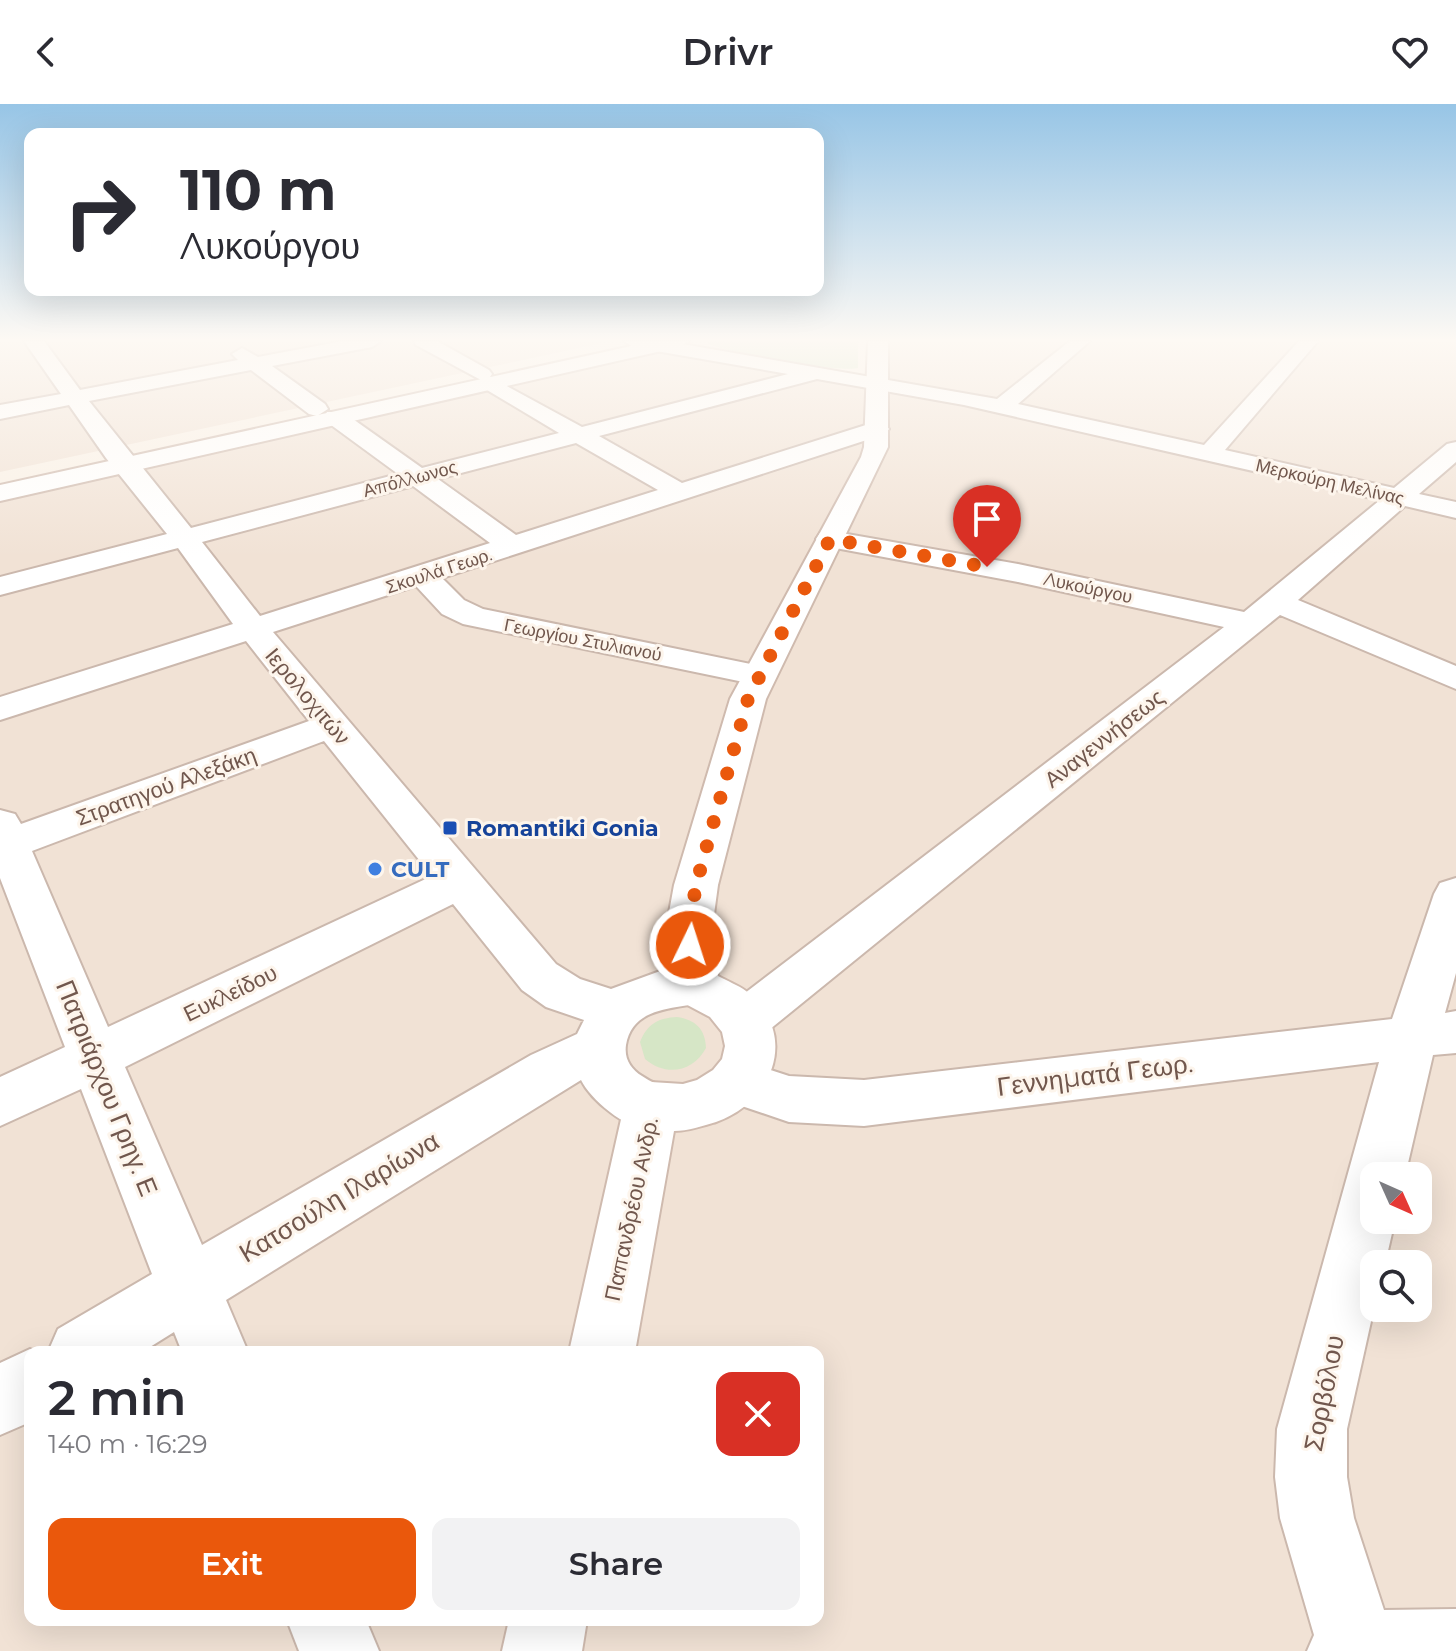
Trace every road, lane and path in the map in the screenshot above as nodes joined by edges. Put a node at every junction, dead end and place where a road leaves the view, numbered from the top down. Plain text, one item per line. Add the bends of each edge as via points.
1 (86, 413) edge
2 (326, 413) joint
3 (543, 413) edge
4 (663, 413) edge
5 (877, 413) edge
6 (1033, 413) edge
7 (1245, 413) edge
8 (877, 429) junction
9 (580, 435) junction
10 (1456, 449) edge
11 (1209, 454) junction
12 (119, 459) junction
13 (418, 477) junction
14 (0, 479) edge
15 (0, 493) edge
16 (681, 493) junction
17 (1400, 498) junction
18 (1456, 510) edge
19 (185, 538) junction
20 (830, 539) junction
21 (514, 547) junction
22 (423, 576) junction
23 (0, 586) edge
24 (1264, 612) junction
25 (254, 630) junction
26 (758, 675) junction
27 (1456, 679) edge
28 (0, 709) edge
29 (332, 725) junction
30 (3, 838) edge
31 (461, 881) junction
32 (1456, 894) edge
33 (695, 987) junction
34 (746, 1020) junction
35 (609, 1029) junction
36 (1434, 1035) edge
37 (94, 1058) junction
38 (737, 1082) junction
39 (0, 1103) edge
40 (651, 1106) junction
41 (1382, 1162) edge
42 (1361, 1234) edge
43 (189, 1287) junction
44 (91, 1346) edge
45 (213, 1346) edge
46 (603, 1346) edge
47 (24, 1387) edge
48 (0, 1401) edge
49 (329, 1626) edge
50 (547, 1626) edge
51 (1456, 1649) edge
52 (339, 1651) edge
53 (542, 1651) edge
54 (1354, 1651) edge

1 - 12 street, Ιερολοχιτών
2 - 12 street
2 - 13 street
3 - 9 street
4 - 9 street, Απόλλωνος
5 - 8 street
6 - 11 street, Μερκούρη Μελίνας
7 - 11 street
8 - 16 street, Σκουλά Γεωρ.
8 - 20 street via 873,457
9 - 13 street, Απόλλωνος
9 - 16 street
10 - 17 street, Αναγεννήσεως
11 - 17 street, Μερκούρη Μελίνας
12 - 14 street
12 - 15 street
12 - 19 street, Ιερολοχιτών
13 - 19 street, Απόλλωνος
13 - 21 street
16 - 21 street, Σκουλά Γεωρ.
17 - 18 street, Μερκούρη Μελίνας
17 - 24 street, Αναγεννήσεως
19 - 23 street, Απόλλωνος
19 - 25 street, Ιερολοχιτών
20 - 24 street, Λυκούργου
20 - 26 street
21 - 22 street, Σκουλά Γεωρ.
22 - 25 street, Σκουλά Γεωρ.
22 - 26 street, Γεωργίου Στυλιανού via 453,607 474,617
24 - 27 street, Λυκούργου
24 - 34 street, Αναγεννήσεως
25 - 28 street, Σκουλά Γεωρ.
25 - 29 street, Ιερολοχιτών
26 - 33 street via 735,737 696,885 689,929
29 - 30 street, Στρατηγού Αλεξάκη
29 - 31 street, Ιερολοχιτών
30 - 37 street, Πατριάρχου Γρηγ. Ε
31 - 35 street, Ιερολοχιτών via 539,977
31 - 37 street, Ευκλείδου
32 - 36 street
33 - 34 street via 720,995
33 - 35 street via 658,988 635,996
34 - 38 street via 751,1051
35 - 40 street via 604,1069 617,1089
35 - 43 street, Κατσούλη Ιλαρίωνα via 579,1055
36 - 38 street, Γεννηματά Γεωρ. via 864,1103 789,1099
36 - 41 street
37 - 39 street, Ευκλείδου
37 - 43 street, Πατριάρχου Γρηγ. Ε
38 - 40 street, Παπανδρέου Ανδρ. via 699,1105
40 - 46 street, Παπανδρέου Ανδρ.
42 - 54 street, Σορβόλου via 1312,1429 1311,1477 1317,1518
43 - 44 street, Κατσούλη Ιλαρίωνα
43 - 45 street, Πατριάρχου Γρηγ. Ε
47 - 48 street
49 - 52 street
50 - 53 street
51 - 54 street

